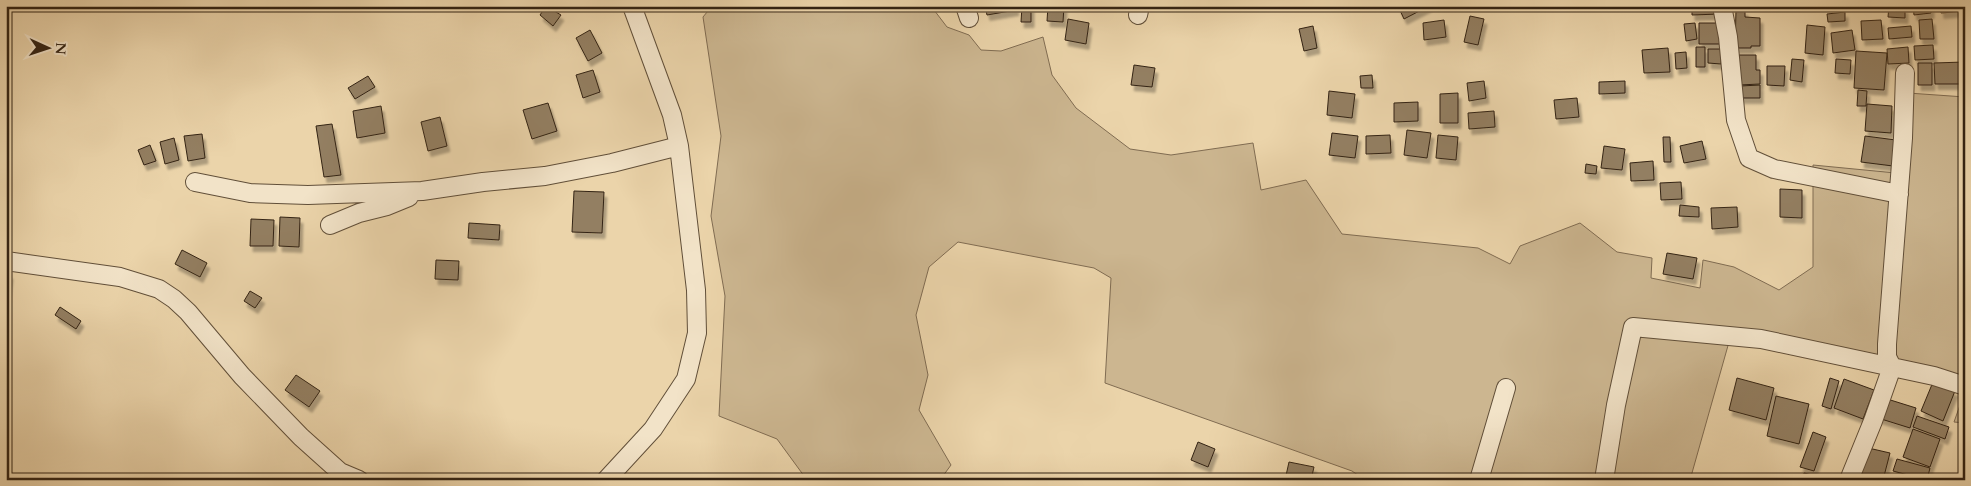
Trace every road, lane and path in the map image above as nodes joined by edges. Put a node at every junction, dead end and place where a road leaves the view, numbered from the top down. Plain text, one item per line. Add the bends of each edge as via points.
1 (632, 6) edge
2 (1722, 6) edge
3 (1904, 73) dead end
4 (679, 146) junction
5 (195, 182) dead end
6 (422, 191) junction
7 (1899, 194) junction
8 (330, 225) dead end
9 (6, 261) edge
10 (1892, 368) junction
11 (1965, 386) edge
12 (1506, 388) dead end
13 (358, 480) edge
14 (606, 480) edge
15 (1479, 480) edge
16 (1604, 480) edge
17 (1849, 480) edge

1 - 4 street via 672,115
2 - 7 street via 1736,120 1749,158 1774,170
3 - 7 street
4 - 6 street via 545,176
4 - 14 street via 696,290 696,333 686,379 653,429
5 - 6 street via 250,193
6 - 8 street
7 - 10 street via 1887,344 1887,357
9 - 13 street via 120,276 159,289 174,298 301,437 340,472
10 - 11 street
10 - 16 street via 1761,339 1633,327
10 - 17 street
12 - 15 street

